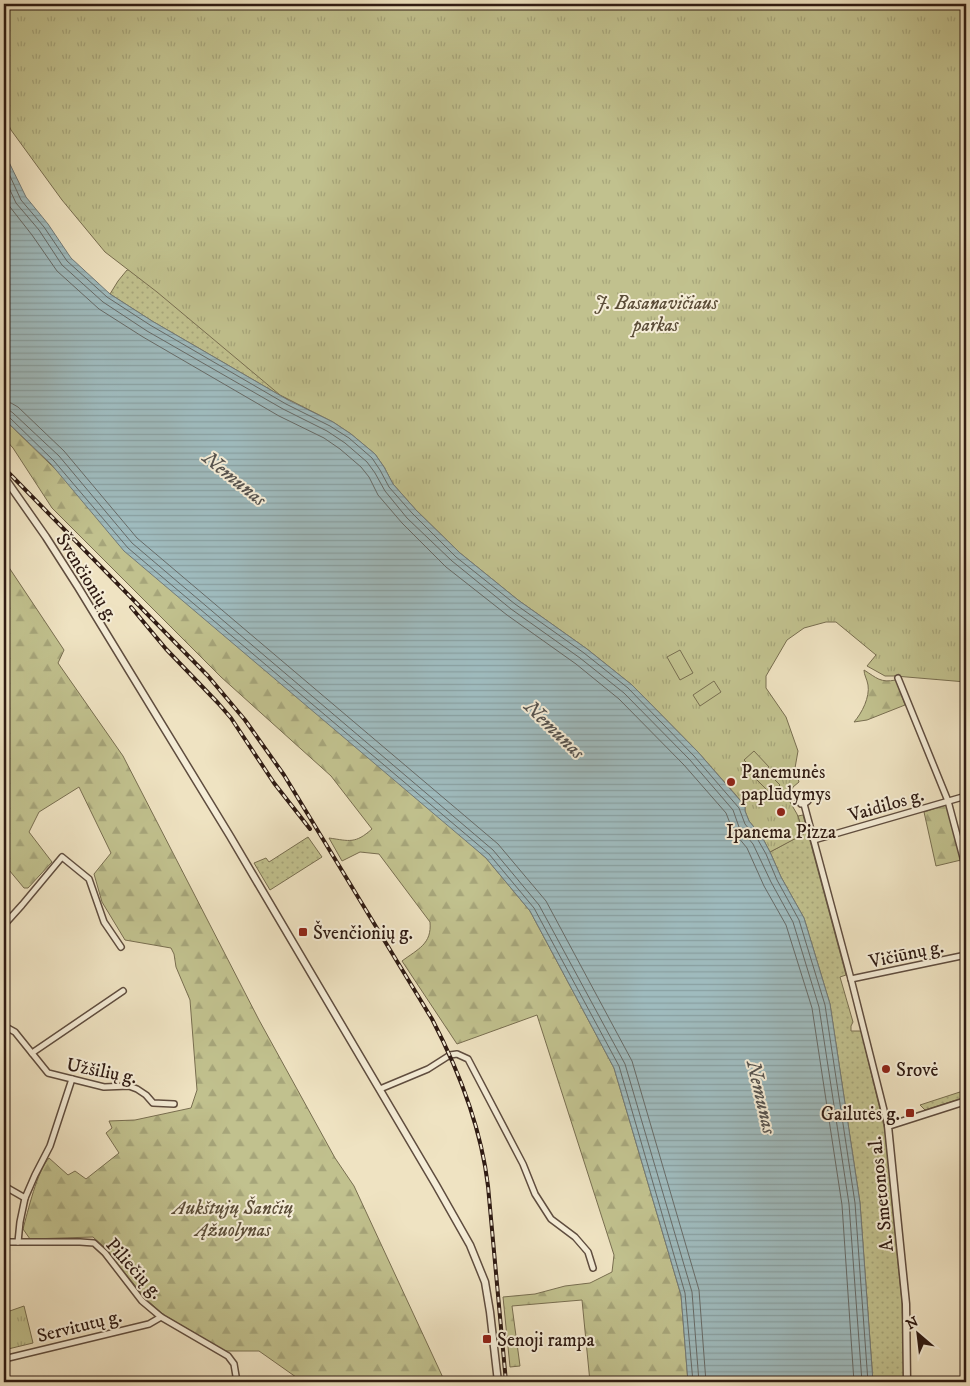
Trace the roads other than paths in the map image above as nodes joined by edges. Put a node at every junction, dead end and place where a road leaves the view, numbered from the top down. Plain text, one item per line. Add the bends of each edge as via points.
1 (4, 477) edge
2 (898, 678) dead end
3 (966, 796) edge
4 (948, 802) junction
5 (804, 804) dead end
6 (814, 840) junction
7 (966, 870) edge
8 (4, 925) edge
9 (121, 947) dead end
10 (966, 955) edge
11 (851, 980) junction
12 (123, 991) dead end
13 (4, 1026) edge
14 (32, 1053) junction
15 (72, 1079) junction
16 (380, 1089) junction
17 (966, 1101) edge
18 (174, 1104) dead end
19 (888, 1126) junction
20 (4, 1186) edge
21 (25, 1198) junction
22 (4, 1242) edge
23 (18, 1242) junction
24 (593, 1268) dead end
25 (161, 1317) junction
26 (4, 1359) edge
27 (237, 1382) edge
28 (498, 1382) edge
29 (907, 1382) edge

1 - 16 street, Švenčionių g. via 78,587
2 - 4 street
3 - 4 street, Vaidilos g.
4 - 6 street, Vaidilos g.
4 - 7 street
5 - 6 street, A. Smetonos al.
6 - 11 street, A. Smetonos al.
8 - 9 street via 62,857 89,879 104,922
10 - 11 street, Vičiūnų g.
11 - 19 street, A. Smetonos al.
12 - 14 street, Užšilių g.
13 - 14 street, Užšilių g. via 15,1032
14 - 15 street, Užšilių g. via 48,1073
15 - 18 street, Užšilių g. via 104,1087 129,1086 153,1103
15 - 21 street via 50,1146
16 - 24 street via 450,1055 468,1059 523,1164 535,1194 552,1218 588,1252
16 - 28 street, Švenčionių g. via 459,1225 480,1269 490,1312
17 - 19 street
19 - 29 street, A. Smetonos al. via 906,1304
20 - 21 street
21 - 23 street
22 - 23 street, Piliečių g.
23 - 25 street, Piliečių g. via 94,1243 142,1301
25 - 26 street, Servitutų g. via 149,1324
25 - 27 street, Piliečių g. via 228,1356 234,1364

